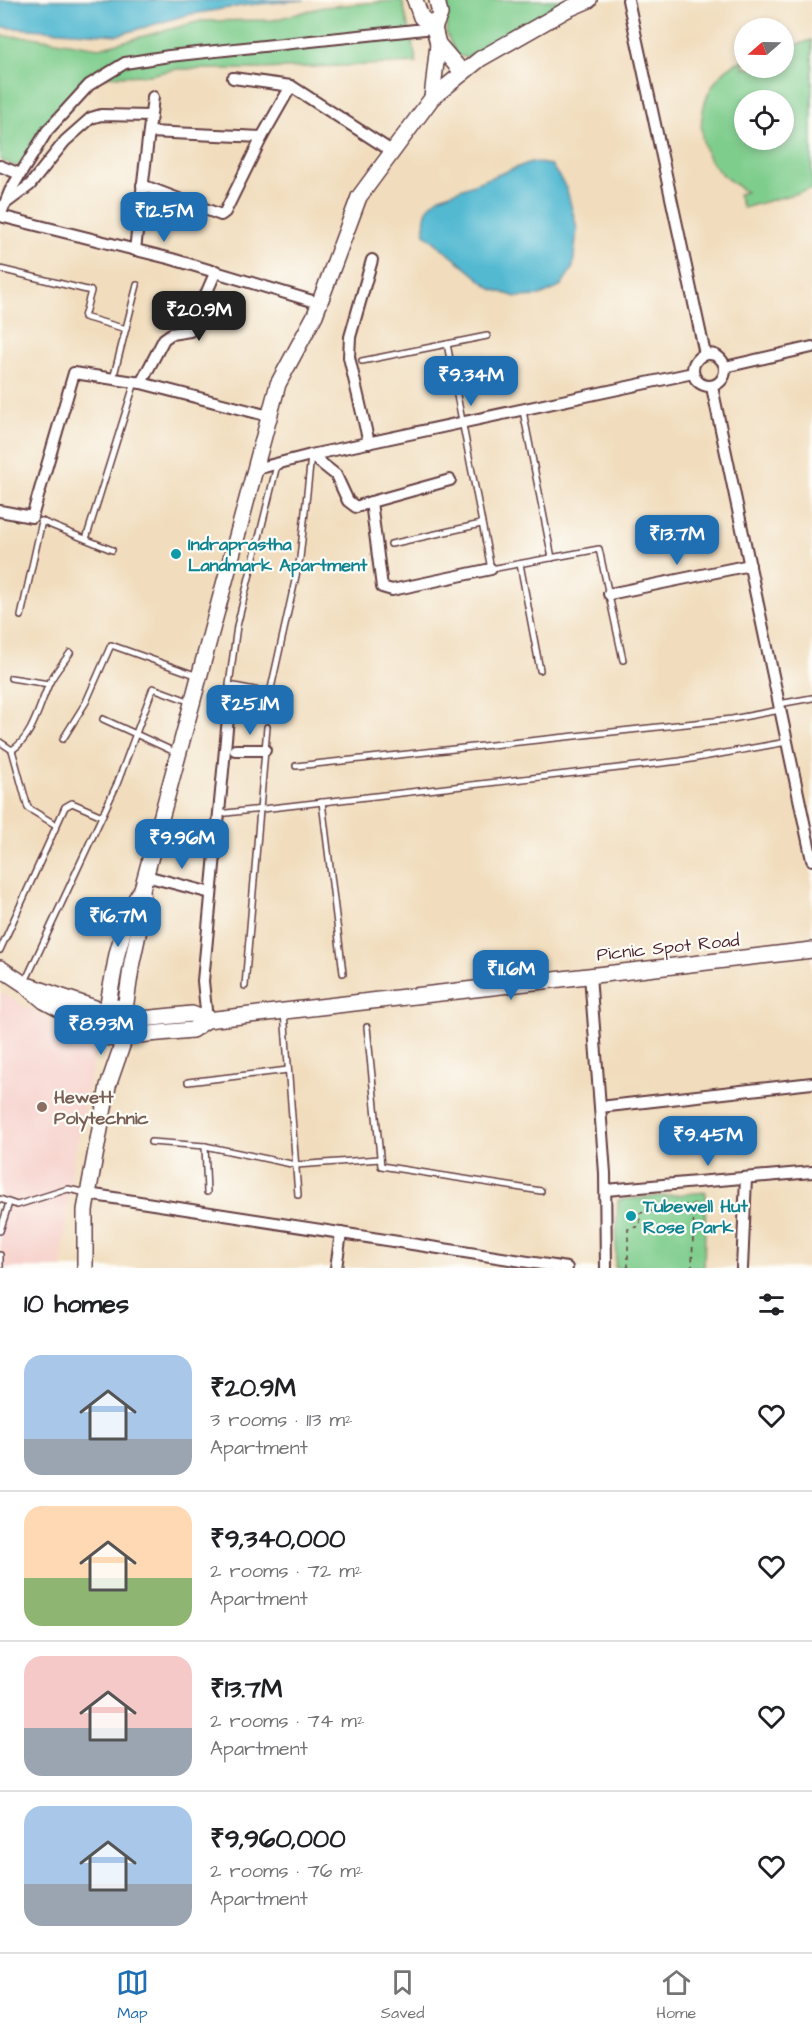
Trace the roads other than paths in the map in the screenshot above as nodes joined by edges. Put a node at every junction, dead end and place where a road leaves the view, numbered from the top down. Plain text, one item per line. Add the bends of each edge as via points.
1 (589, 0) edge
2 (628, 0) edge
3 (438, 4) edge
4 (417, 5) edge
5 (434, 28) junction
6 (438, 44) junction
7 (463, 73) junction
8 (233, 78) dead end
9 (291, 86) junction
10 (153, 97) dead end
11 (432, 98) junction
12 (151, 116) junction
13 (149, 132) junction
14 (262, 137) junction
15 (393, 152) junction
16 (0, 166) edge
17 (20, 174) junction
18 (142, 185) junction
19 (6, 203) junction
20 (0, 216) edge
21 (135, 250) junction
22 (372, 260) dead end
23 (0, 269) edge
24 (216, 271) junction
25 (136, 285) dead end
26 (320, 303) junction
27 (126, 329) junction
28 (487, 336) dead end
29 (447, 344) junction
30 (812, 347) edge
31 (705, 354) junction
32 (362, 361) dead end
33 (725, 367) junction
34 (693, 373) junction
35 (113, 379) junction
36 (138, 382) junction
37 (712, 387) junction
38 (523, 411) junction
39 (269, 416) junction
40 (461, 424) junction
41 (369, 443) junction
42 (311, 455) junction
43 (277, 465) junction
44 (255, 469) junction
45 (450, 480) dead end
46 (371, 502) junction
47 (0, 511) edge
48 (37, 519) junction
49 (481, 524) junction
50 (86, 539) junction
51 (391, 544) dead end
52 (112, 550) dead end
53 (552, 558) junction
54 (520, 564) junction
55 (750, 565) junction
56 (491, 569) junction
57 (609, 594) junction
58 (21, 616) dead end
59 (70, 652) dead end
60 (623, 660) dead end
61 (540, 670) dead end
62 (200, 676) junction
63 (11, 678) dead end
64 (49, 684) junction
65 (812, 698) edge
66 (193, 703) junction
67 (780, 707) junction
68 (228, 718) dead end
69 (103, 719) dead end
70 (267, 727) dead end
71 (135, 736) junction
72 (63, 739) dead end
73 (0, 742) edge
74 (787, 742) junction
75 (12, 750) junction
76 (235, 750) dead end
77 (265, 750) junction
78 (179, 754) junction
79 (296, 766) dead end
80 (322, 802) junction
81 (261, 809) junction
82 (218, 814) junction
83 (102, 816) junction
84 (56, 825) junction
85 (812, 860) edge
86 (144, 883) junction
87 (211, 892) junction
88 (0, 950) edge
89 (812, 950) edge
90 (0, 968) edge
91 (343, 973) dead end
92 (590, 975) junction
93 (24, 984) junction
94 (245, 986) dead end
95 (106, 1010) junction
96 (284, 1011) junction
97 (129, 1015) junction
98 (207, 1020) junction
99 (367, 1027) dead end
100 (104, 1034) junction
101 (126, 1037) junction
102 (288, 1070) junction
103 (188, 1082) dead end
104 (812, 1083) edge
105 (108, 1086) junction
106 (600, 1107) junction
107 (151, 1142) dead end
108 (206, 1146) junction
109 (380, 1159) junction
110 (296, 1165) junction
111 (812, 1172) edge
112 (746, 1178) junction
113 (606, 1190) junction
114 (541, 1191) dead end
115 (207, 1192) dead end
116 (88, 1194) junction
117 (298, 1196) dead end
118 (0, 1199) edge
119 (9, 1203) junction
120 (0, 1231) edge
121 (341, 1233) junction
122 (0, 1255) edge
123 (501, 1263) edge
124 (0, 1268) edge
125 (85, 1268) edge
126 (336, 1268) edge
127 (567, 1268) edge
128 (606, 1268) edge
129 (742, 1268) edge

1 - 7 street
2 - 31 street
3 - 5 street via 440,14
4 - 5 street via 421,17
5 - 6 street
5 - 17 street via 125,63 89,85 47,131
6 - 7 street
6 - 11 street
7 - 11 street
8 - 9 street
9 - 14 street
9 - 15 street
10 - 12 street
11 - 15 street
12 - 13 street
12 - 19 street via 91,118 65,141 30,185
13 - 14 street
13 - 18 street
14 - 18 street via 221,215
15 - 26 street via 359,197
16 - 17 street
17 - 19 street
18 - 21 street
19 - 20 street
20 - 21 street
21 - 24 street
22 - 41 street via 350,337 349,357
23 - 27 lane via 91,291 84,317
24 - 26 street
24 - 36 street via 190,331 164,339
25 - 27 lane
26 - 39 street via 278,384
27 - 35 lane
28 - 29 lane
29 - 32 lane
29 - 40 lane
30 - 33 street
31 - 33 street via 718,357
31 - 34 street via 695,361
33 - 37 street via 722,380
34 - 37 street via 699,384
34 - 38 street
35 - 36 street
35 - 48 street via 74,373
36 - 39 street
36 - 50 lane
37 - 55 street
38 - 40 street
38 - 53 lane
39 - 44 street
40 - 41 street
40 - 49 lane
41 - 42 street
42 - 43 street
42 - 43 lane via 300,558 270,693 229,685 237,626
42 - 46 street via 336,475 348,501 356,507
43 - 44 street
44 - 62 street
45 - 46 street
46 - 56 street via 382,586 392,590
47 - 48 street
48 - 50 lane
48 - 58 lane
49 - 51 lane
49 - 56 lane
50 - 52 lane
53 - 54 lane
53 - 57 lane via 599,549
54 - 56 lane
54 - 61 lane
55 - 57 street
55 - 67 street
57 - 60 lane
59 - 64 lane
62 - 66 street
62 - 72 lane via 111,645 86,702
63 - 64 lane
64 - 75 lane via 40,711 19,746
65 - 67 lane
66 - 71 lane via 153,688
66 - 78 street
67 - 74 street
67 - 79 lane via 732,719
68 - 82 street
69 - 71 lane
70 - 77 lane
71 - 78 lane
71 - 83 lane
73 - 75 lane
74 - 80 lane via 680,761
74 - 85 street
75 - 84 lane via 28,808
76 - 77 street
77 - 81 lane
78 - 86 street
80 - 81 lane
80 - 91 lane
81 - 82 lane
81 - 94 lane
82 - 87 street
83 - 84 lane via 72,803 65,807
83 - 93 lane
84 - 88 lane
86 - 87 street
86 - 95 street via 129,910
86 - 97 street
87 - 98 street via 203,981
89 - 92 street, Picnic Spot Road
90 - 93 street
92 - 96 street, Picnic Spot Road
92 - 106 street
93 - 95 street
93 - 100 street via 44,1001
95 - 97 street via 114,1007
95 - 100 street via 100,1019
96 - 98 street, Picnic Spot Road
96 - 102 lane
97 - 98 street, Picnic Spot Road via 192,1014
97 - 101 street via 132,1029
98 - 101 street, Picnic Spot Road via 192,1030
99 - 109 lane
100 - 101 street via 116,1040
100 - 105 street
101 - 105 street
102 - 103 lane
102 - 110 lane
104 - 106 street
105 - 116 street
106 - 113 street
107 - 108 lane
108 - 110 lane
108 - 115 lane
109 - 110 lane
109 - 114 lane via 381,1166
110 - 117 lane
111 - 112 street
112 - 113 street
112 - 129 street
113 - 128 street
116 - 119 lane via 68,1189 16,1205
116 - 121 street
116 - 125 street
118 - 119 lane
119 - 120 lane
121 - 123 street
121 - 126 street
122 - 124 lane
123 - 127 street

